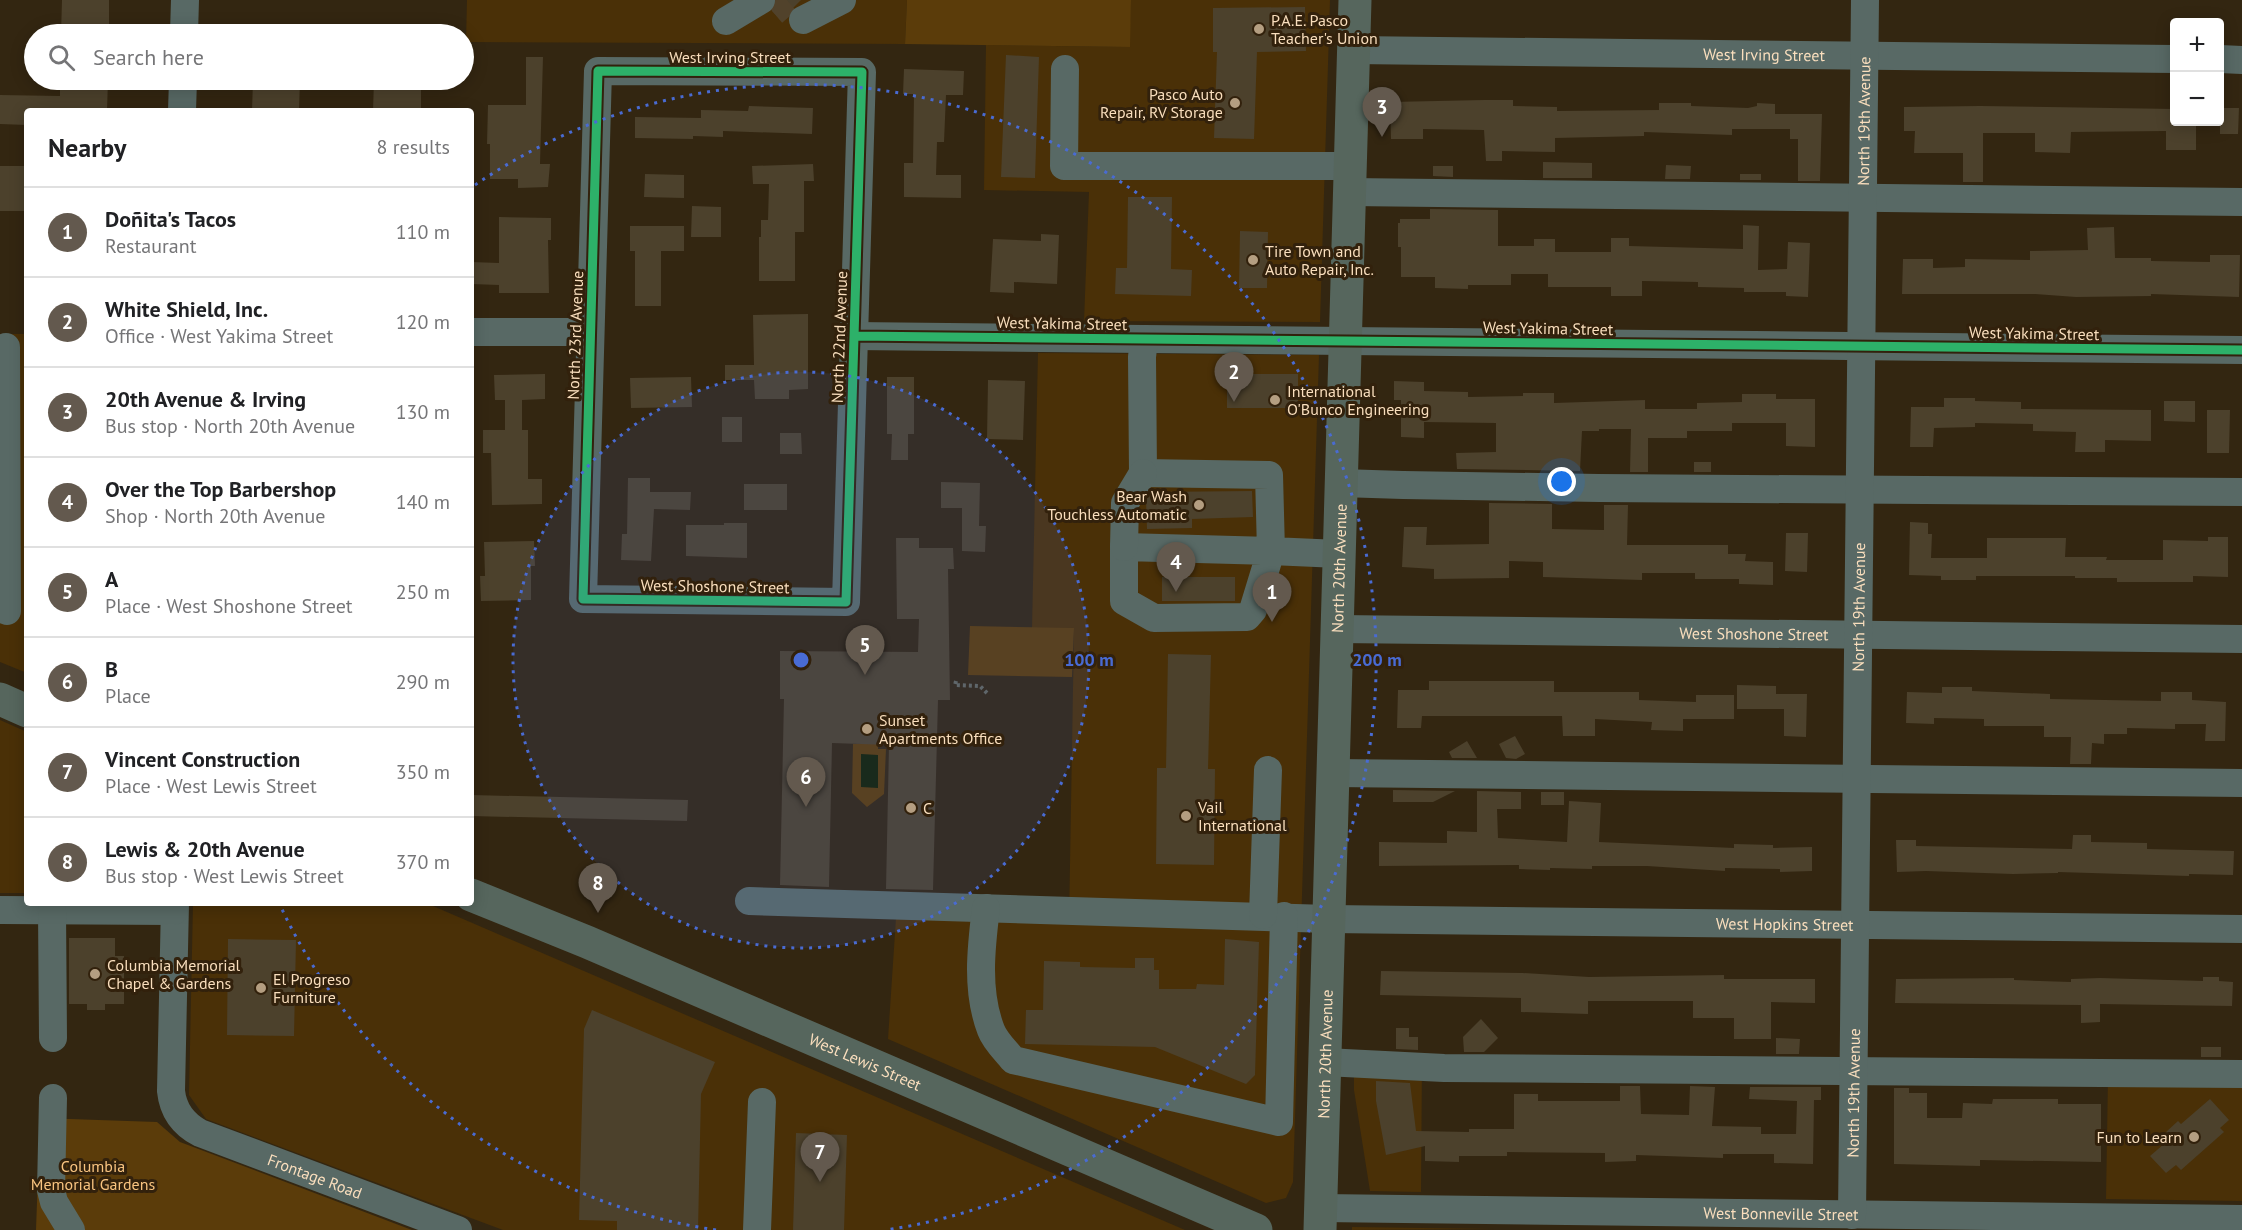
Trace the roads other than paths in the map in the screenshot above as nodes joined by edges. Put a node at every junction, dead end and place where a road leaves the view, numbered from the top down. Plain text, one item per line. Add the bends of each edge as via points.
1 (185, 0) edge
2 (842, 0) edge
3 (1355, 0) edge
4 (1865, 0) edge
5 (803, 20) dead end
6 (184, 24) edge
7 (1353, 50) junction
8 (1864, 56) junction
9 (2170, 59) edge
10 (2224, 59) edge
11 (2242, 60) edge
12 (1065, 69) dead end
13 (598, 71) joint
14 (861, 72) joint
15 (183, 90) edge
16 (182, 108) edge
17 (1350, 179) junction
18 (1863, 197) junction
19 (2242, 202) edge
20 (474, 332) edge
21 (590, 332) junction
22 (854, 336) junction
23 (1144, 339) junction
24 (1345, 341) junction
25 (1861, 346) junction
26 (11, 347) edge
27 (2242, 350) edge
28 (1143, 473) junction
29 (1341, 483) junction
30 (1860, 489) junction
31 (2242, 492) edge
32 (1124, 547) junction
33 (1271, 551) junction
34 (1339, 554) junction
35 (583, 599) joint
36 (846, 602) joint
37 (0, 608) edge
38 (1337, 629) junction
39 (1858, 635) junction
40 (2242, 639) edge
41 (0, 699) edge
42 (24, 710) edge
43 (1268, 770) dead end
44 (1333, 773) junction
45 (1857, 779) junction
46 (2242, 783) edge
47 (474, 896) edge
48 (749, 901) dead end
49 (175, 907) edge
50 (986, 908) junction
51 (0, 910) edge
52 (52, 910) junction
53 (1273, 916) junction
54 (1329, 919) junction
55 (1855, 925) junction
56 (2242, 929) edge
57 (53, 1038) dead end
58 (1325, 1062) junction
59 (1854, 1073) junction
60 (2242, 1074) edge
61 (53, 1098) dead end
62 (762, 1102) dead end
63 (1852, 1215) junction
64 (1321, 1219) edge
65 (2242, 1220) edge
66 (2213, 1224) edge
67 (430, 1225) edge
68 (71, 1230) edge
69 (757, 1230) edge
70 (1257, 1230) edge

1 - 6 street
2 - 5 street
3 - 7 main road, North 20th Avenue
4 - 8 street, North 19th Avenue
7 - 8 street, West Irving Street
7 - 17 main road, North 20th Avenue
8 - 9 street, West Irving Street
8 - 18 street, North 19th Avenue
10 - 11 street
12 - 17 street via 1064,166
13 - 14 street, West Irving Street
13 - 21 street, North 23rd Avenue
14 - 22 street, North 22nd Avenue
15 - 16 street
17 - 18 street
17 - 24 main road, North 20th Avenue
18 - 19 street
18 - 25 street, North 19th Avenue
20 - 21 street
21 - 35 street, North 23rd Avenue
22 - 23 street, West Yakima Street
22 - 36 street, North 22nd Avenue
23 - 24 street, West Yakima Street
23 - 28 street
24 - 25 street, West Yakima Street
24 - 29 main road, North 20th Avenue
25 - 27 street, West Yakima Street
25 - 30 street, North 19th Avenue
26 - 37 street via 7,611
28 - 32 street via 1125,503
28 - 33 street via 1269,475
29 - 30 street
29 - 34 main road, North 20th Avenue
30 - 31 street
30 - 39 street, North 19th Avenue
32 - 33 street
32 - 33 street via 1124,601 1154,618 1247,617 1253,610
33 - 34 street
34 - 38 main road, North 20th Avenue
35 - 36 street, West Shoshone Street
38 - 39 street, West Shoshone Street
38 - 44 main road, North 20th Avenue
39 - 40 street, West Shoshone Street
39 - 45 street, North 19th Avenue
41 - 42 main road
43 - 53 street
44 - 45 street
44 - 54 main road, North 20th Avenue
45 - 46 street
45 - 55 street, North 19th Avenue
47 - 70 main road, West Lewis Street
48 - 50 street, West Hopkins Street
49 - 52 street
49 - 67 street, Frontage Road via 171,1091 172,1104 190,1128
50 - 53 street, West Hopkins Street
50 - 53 street via 981,964 983,1002 991,1032 1013,1060 1279,1122
51 - 52 street
52 - 57 street
53 - 54 street, West Hopkins Street
54 - 55 street, West Hopkins Street
54 - 58 main road, North 20th Avenue
55 - 56 street, West Hopkins Street
55 - 59 street, North 19th Avenue
58 - 59 street via 1444,1068
58 - 64 main road, North 20th Avenue
59 - 60 street
59 - 63 street, North 19th Avenue
61 - 68 street via 51,1190
62 - 69 street
63 - 64 street, West Bonneville Street
63 - 66 street, West Bonneville Street
65 - 66 street, West Bonneville Street

